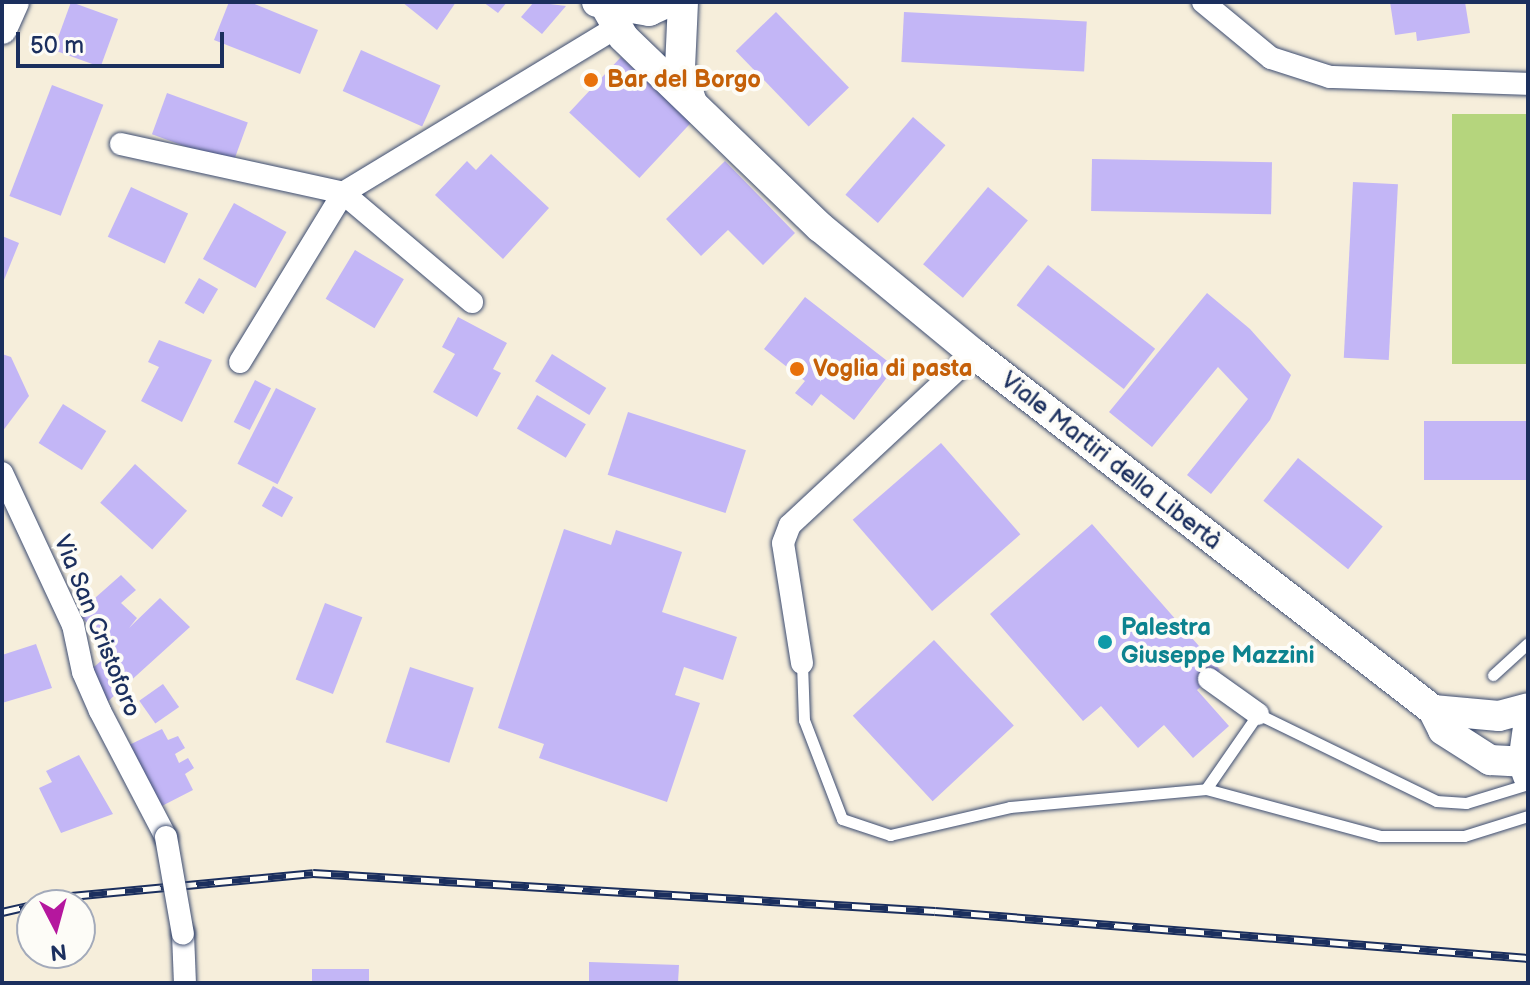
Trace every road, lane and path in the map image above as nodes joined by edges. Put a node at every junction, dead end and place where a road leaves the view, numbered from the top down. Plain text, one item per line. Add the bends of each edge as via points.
1 (14, 2) edge
2 (668, 2) edge
3 (683, 2) edge
4 (1203, 2) edge
5 (607, 12) edge
6 (2, 29) edge
7 (1528, 84) edge
8 (692, 104) junction
9 (121, 144) dead end
10 (343, 193) junction
11 (472, 302) dead end
12 (974, 354) junction
13 (240, 362) dead end
14 (2, 473) edge
15 (1528, 643) edge
16 (802, 663) joint
17 (1493, 675) dead end
18 (1209, 679) dead end
19 (1528, 708) edge
20 (1433, 710) junction
21 (1258, 714) junction
22 (1528, 727) edge
23 (1526, 774) edge
24 (1206, 789) junction
25 (1528, 816) edge
26 (185, 983) edge

1 - 6 main road
2 - 5 main road via 649,11
3 - 8 main road, Viale Martiri della Libertà via 680,68
4 - 7 street via 1271,58 1330,77
5 - 8 main road, Viale Martiri della Libertà
5 - 10 street
8 - 12 main road, Viale Martiri della Libertà via 820,227
9 - 10 street
10 - 11 street
10 - 13 street
12 - 16 street via 790,525 783,543
12 - 20 main road, Viale Martiri della Libertà
14 - 26 street, Via San Cristoforo, bridge via 73,625 83,672 100,711 166,837 183,934
15 - 17 lane
16 - 24 lane via 804,720 842,819 890,835 1010,807
18 - 21 street
19 - 20 main road via 1499,716
20 - 23 main road, Viale Martiri della Libertà via 1443,730 1490,760
21 - 23 lane via 1436,801 1466,803
21 - 24 lane
22 - 23 main road
24 - 25 lane via 1380,836 1464,836

